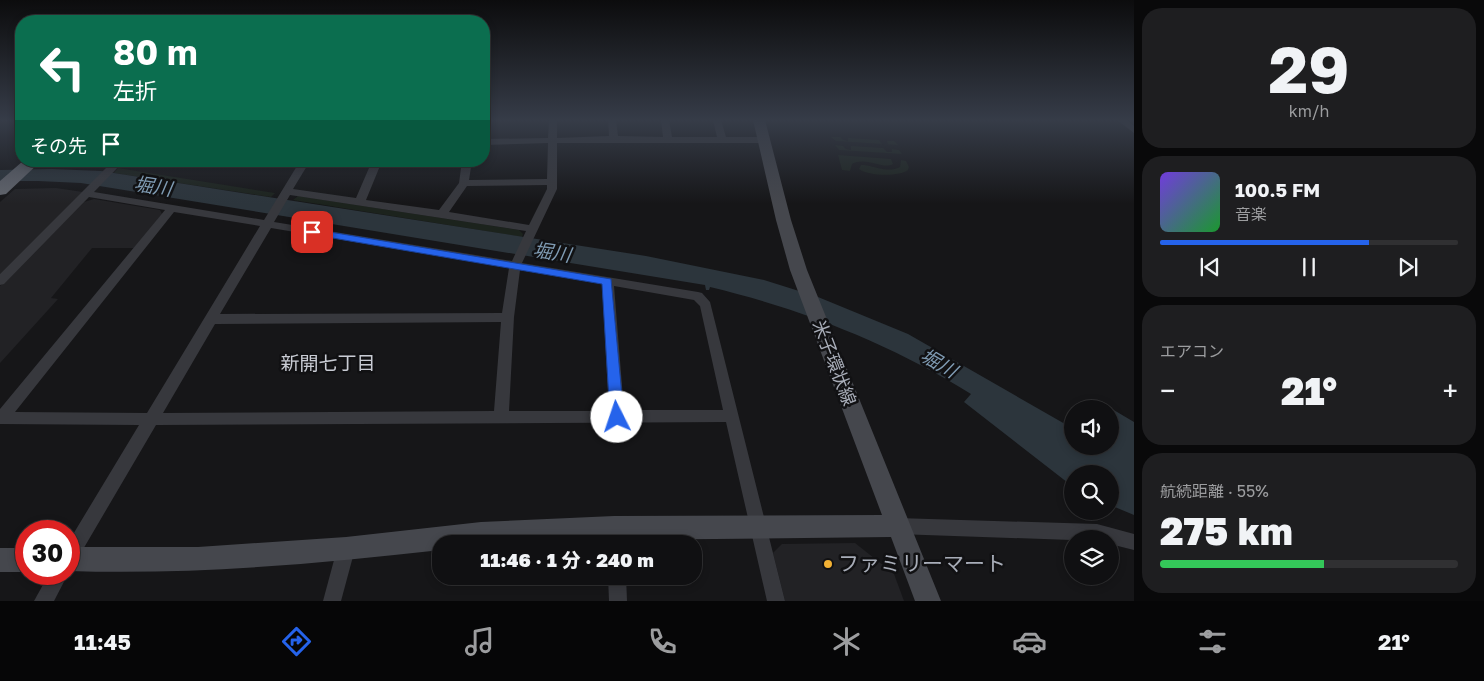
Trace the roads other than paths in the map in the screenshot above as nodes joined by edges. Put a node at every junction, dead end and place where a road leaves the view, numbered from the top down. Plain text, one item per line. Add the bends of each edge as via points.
1 (551, 148) edge
2 (766, 148) edge
3 (114, 167) edge
4 (300, 167) edge
5 (375, 167) edge
6 (466, 167) edge
7 (552, 182) junction
8 (464, 183) junction
9 (90, 191) junction
10 (285, 193) junction
11 (360, 202) junction
12 (172, 208) junction
13 (442, 214) junction
14 (268, 220) junction
15 (530, 233) junction
16 (517, 261) junction
17 (0, 281) edge
18 (608, 281) junction
19 (508, 317) junction
20 (212, 319) junction
21 (501, 416) junction
22 (731, 416) junction
23 (617, 417) junction
24 (1, 418) edge
25 (152, 419) junction
26 (897, 526) junction
27 (758, 528) junction
28 (472, 535) edge
29 (548, 535) edge
30 (633, 535) edge
31 (432, 539) edge
32 (80, 540) edge
33 (1134, 542) edge
34 (346, 549) junction
35 (80, 558) edge
36 (0, 560) edge
37 (15, 560) edge
38 (52, 585) edge
39 (617, 585) edge
40 (43, 601) edge
41 (332, 601) edge
42 (618, 601) edge
43 (776, 601) edge
44 (928, 601) edge

1 - 7 street
2 - 26 main road, 米子環状線 via 802,284
3 - 9 street
4 - 10 street
5 - 11 street
6 - 8 street
7 - 8 street
7 - 15 street
8 - 13 street
9 - 12 street
9 - 17 street
10 - 11 street
10 - 14 street
11 - 13 street
12 - 14 street
12 - 24 street
13 - 15 street
14 - 16 street
14 - 20 street
15 - 16 street
16 - 18 street
16 - 19 street
18 - 22 street via 692,295 703,300
18 - 23 street
19 - 20 street
19 - 21 street
20 - 25 street
21 - 23 street
21 - 25 street
22 - 23 street
22 - 27 street
24 - 25 street
25 - 32 street
26 - 27 main road
26 - 33 street via 1097,532
26 - 44 main road, 米子環状線
27 - 30 main road
27 - 43 street
28 - 29 main road
31 - 34 main road
34 - 35 main road via 198,559
34 - 41 street
36 - 37 main road
38 - 40 street
39 - 42 street

